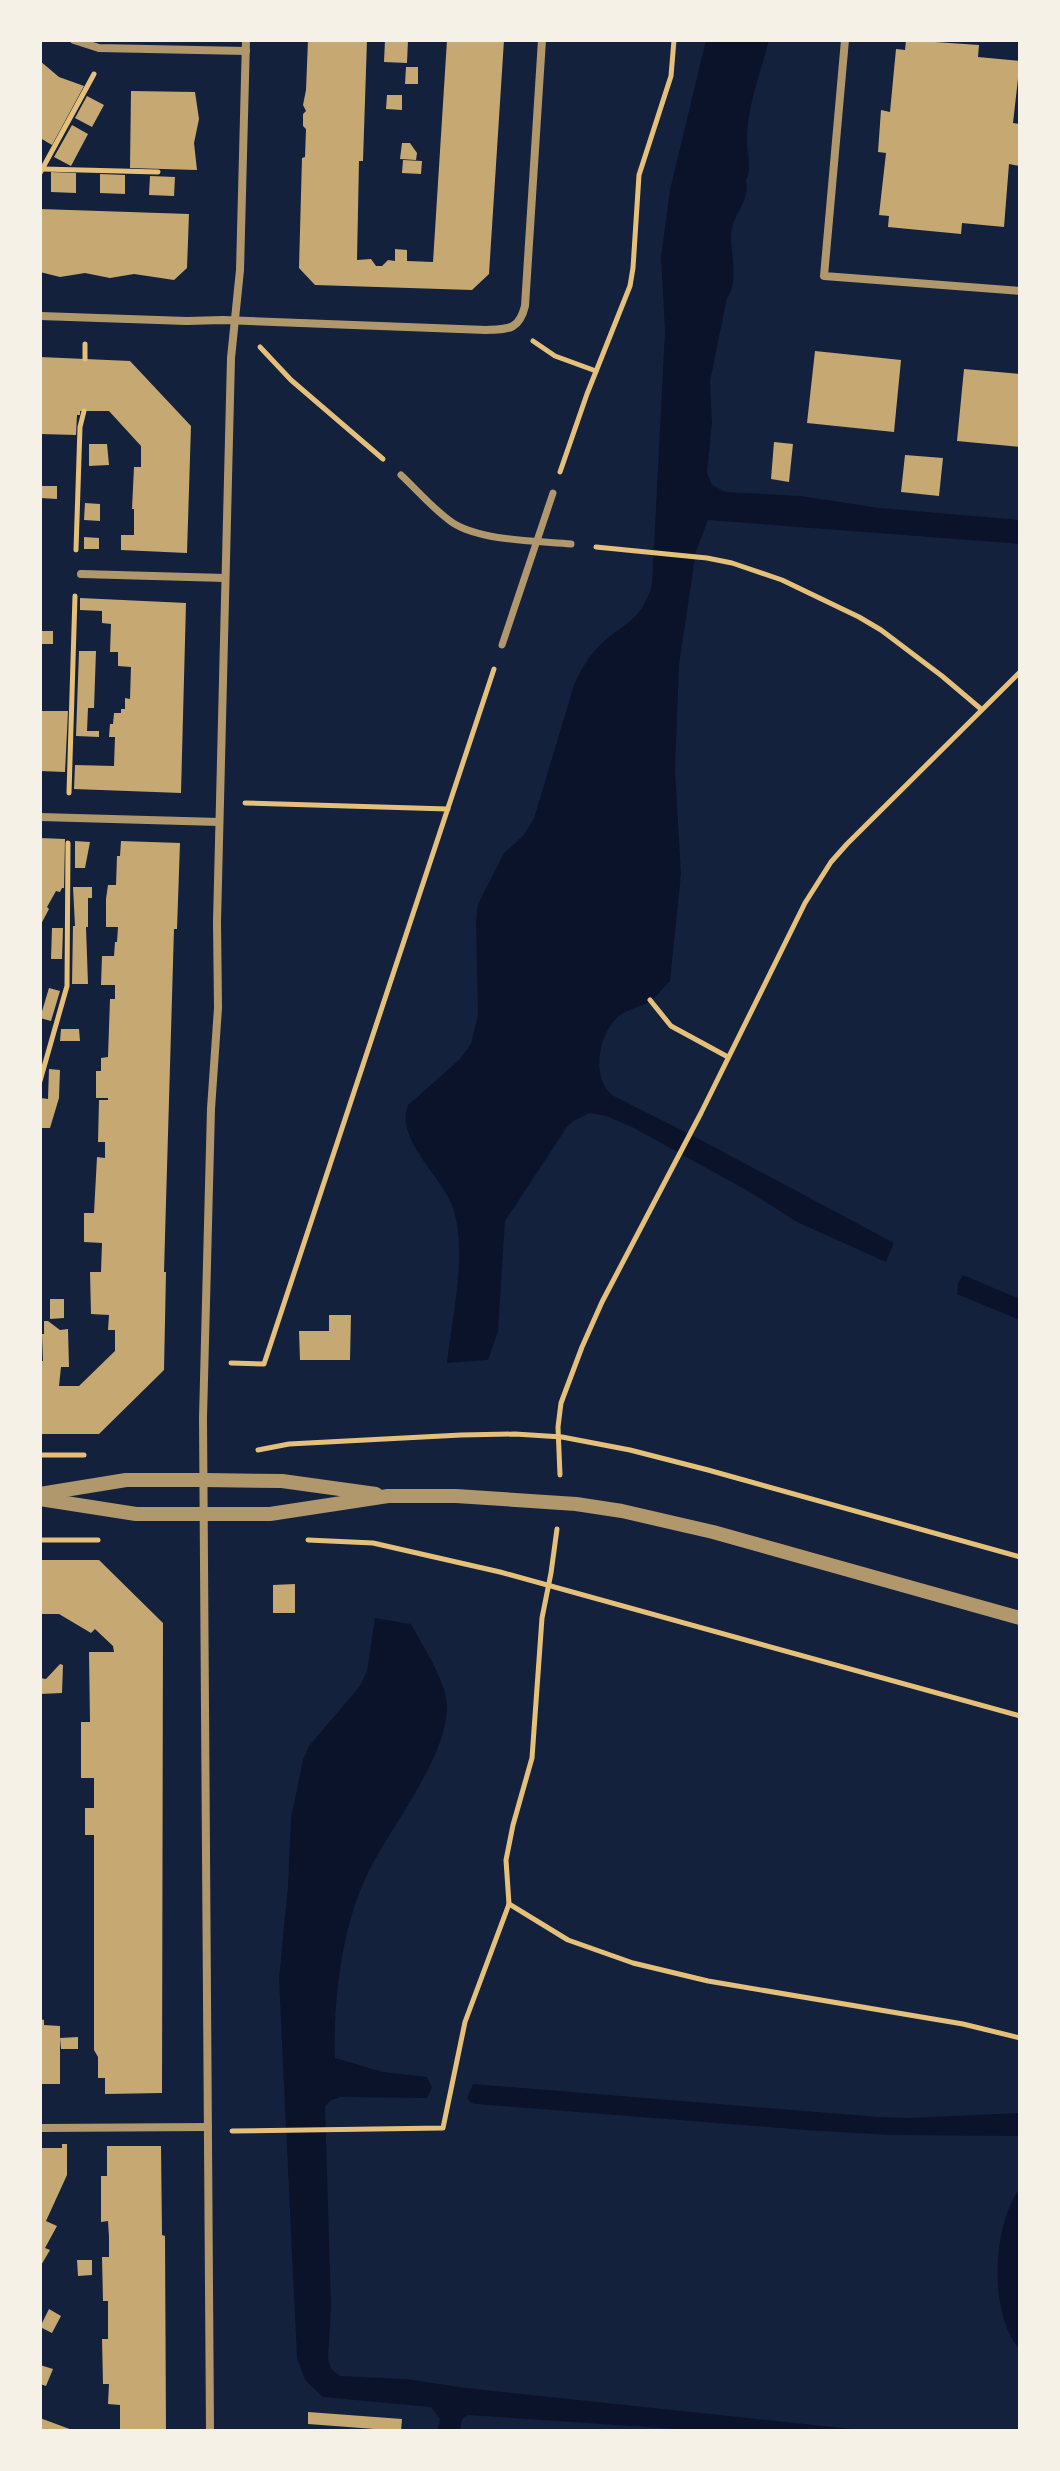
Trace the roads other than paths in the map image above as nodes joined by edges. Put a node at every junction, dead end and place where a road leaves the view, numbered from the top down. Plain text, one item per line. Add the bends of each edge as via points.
1 (74, 40) edge
2 (246, 40) edge
3 (542, 40) edge
4 (845, 40) edge
5 (246, 51) junction
6 (1020, 291) edge
7 (40, 316) edge
8 (235, 320) junction
9 (401, 475) road end
10 (553, 493) road end
11 (538, 541) junction
12 (571, 544) road end
13 (81, 574) dead end
14 (225, 578) junction
15 (502, 645) road end
16 (40, 817) edge
17 (219, 822) junction
18 (204, 1480) junction
19 (388, 1496) junction
20 (40, 1497) edge
21 (204, 1514) junction
22 (1020, 1618) edge
23 (208, 2127) junction
24 (40, 2128) edge
25 (210, 2431) edge

1 - 5 street via 99,48
2 - 5 street
3 - 8 street via 527,283 517,324 486,330
4 - 6 street via 824,276
5 - 8 street
7 - 8 street
8 - 14 street
9 - 11 street via 463,528
10 - 11 street
11 - 12 street
11 - 15 street
13 - 14 street
14 - 17 street
16 - 17 street
17 - 18 street
18 - 19 street via 282,1481
18 - 20 street via 126,1480
18 - 21 street
19 - 21 street via 283,1512
19 - 22 street via 559,1502 622,1511
20 - 21 street via 111,1512
21 - 23 street
23 - 24 street
23 - 25 street

